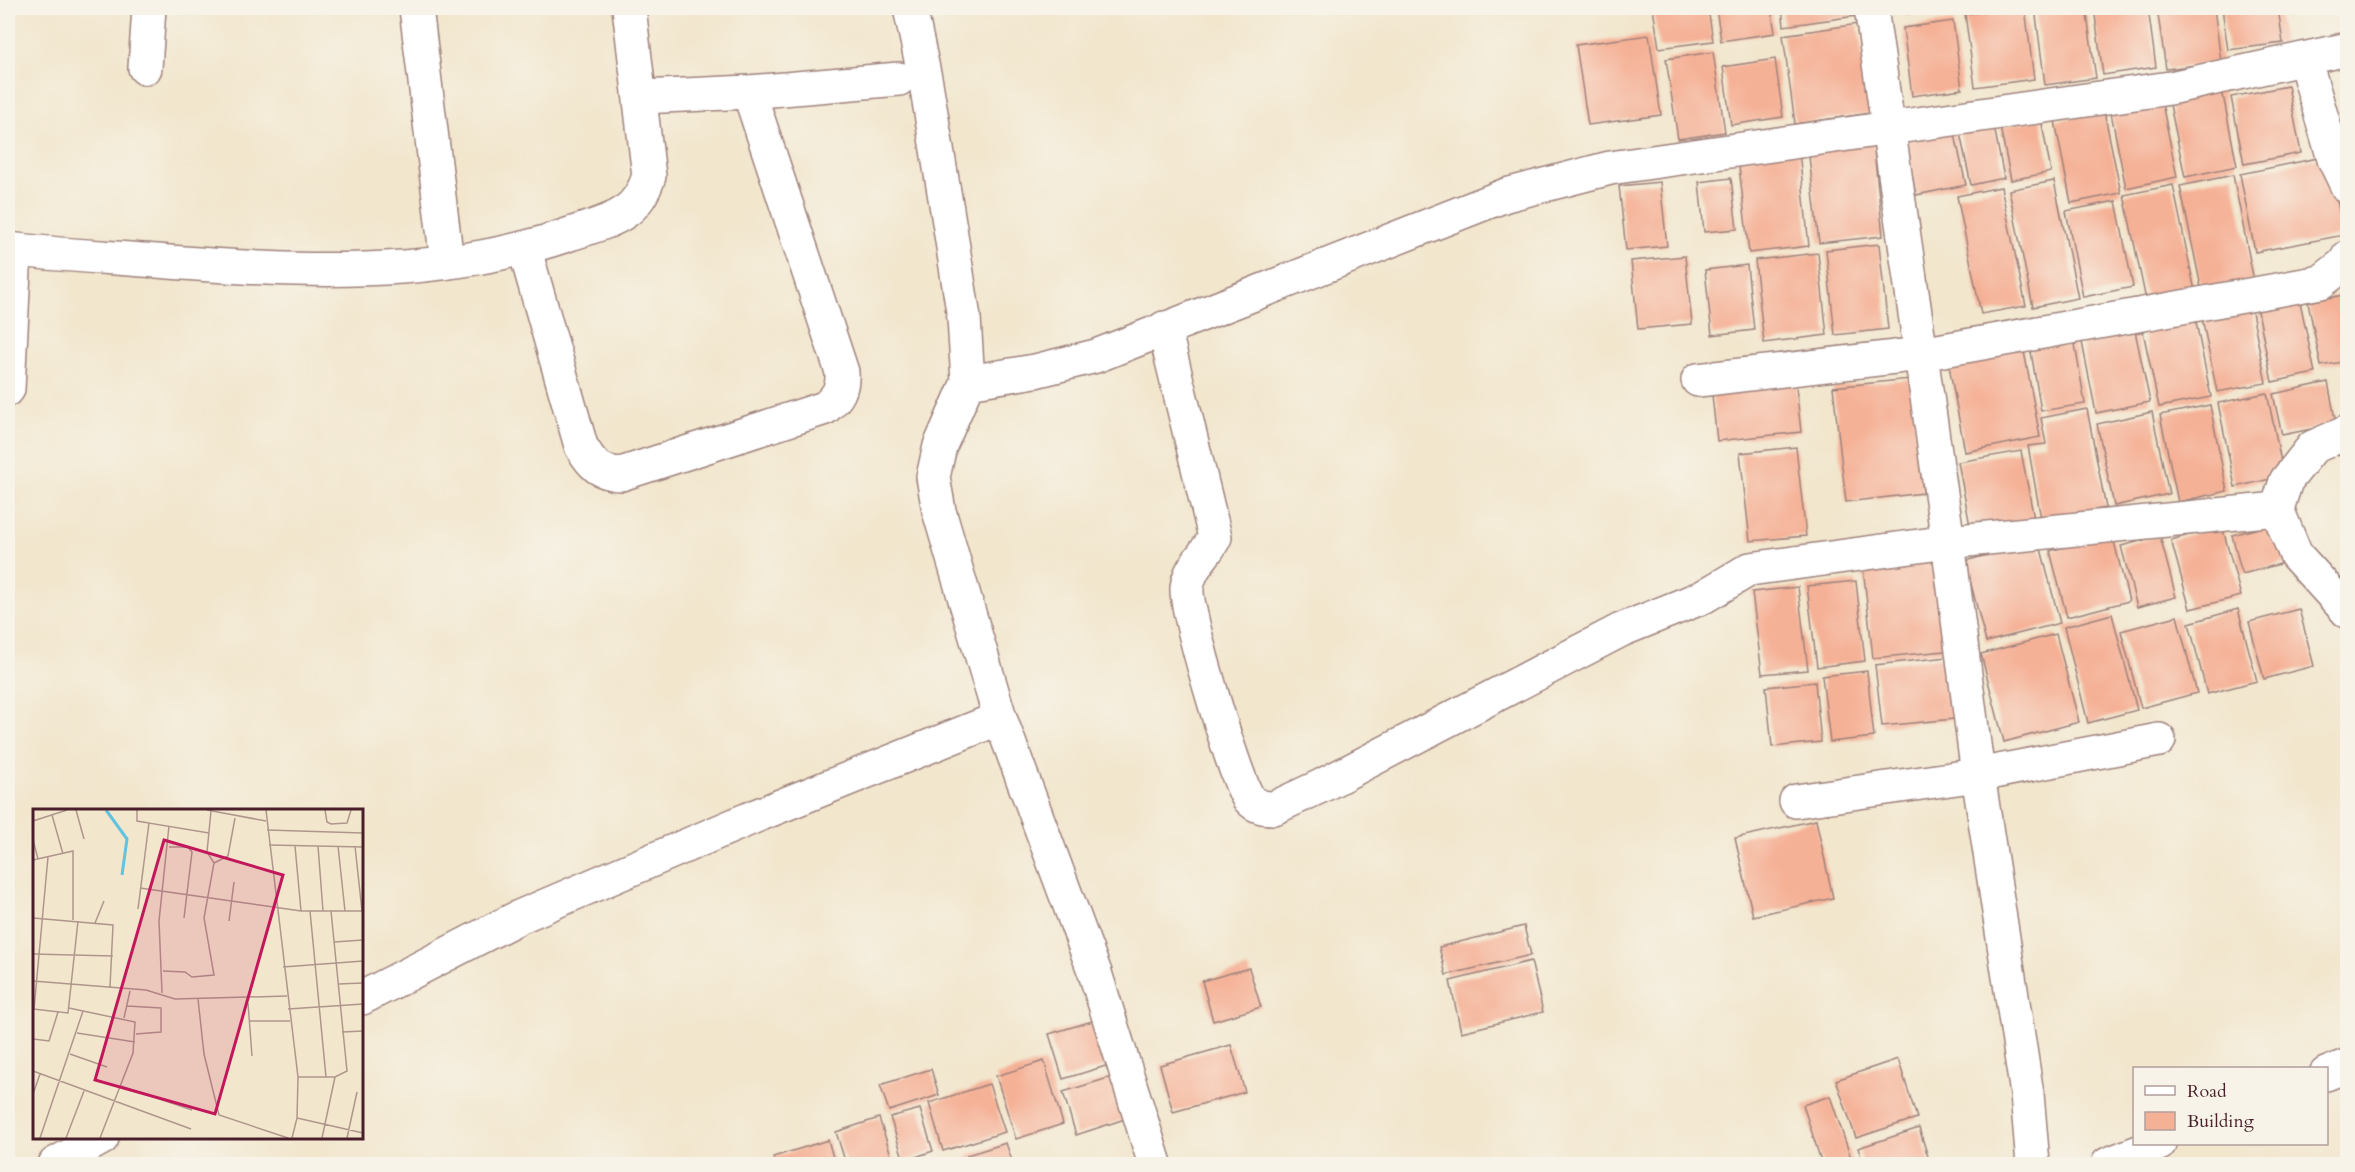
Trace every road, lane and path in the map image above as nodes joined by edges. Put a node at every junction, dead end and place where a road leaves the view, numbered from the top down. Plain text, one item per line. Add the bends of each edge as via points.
1 (149, 8) edge
2 (416, 8) edge
3 (629, 8) edge
4 (910, 8) edge
5 (1871, 8) edge
6 (2348, 49) edge
7 (2305, 61) junction
8 (145, 68) dead end
9 (899, 80) dead end
10 (749, 92) junction
11 (641, 97) junction
12 (1887, 128) junction
13 (2348, 188) edge
14 (11, 250) edge
15 (525, 250) junction
16 (2348, 257) edge
17 (447, 262) junction
18 (1164, 328) junction
19 (1922, 354) junction
20 (1698, 380) dead end
21 (968, 382) junction
22 (8, 389) edge
23 (2348, 432) edge
24 (2277, 509) junction
25 (1948, 542) junction
26 (2348, 612) edge
27 (1000, 718) junction
28 (2158, 740) dead end
29 (1978, 775) junction
30 (1796, 801) dead end
31 (363, 997) edge
32 (2348, 1065) edge
33 (2328, 1073) edge
34 (99, 1139) edge
35 (2154, 1145) edge
36 (55, 1164) edge
37 (1155, 1164) edge
38 (2033, 1164) edge
39 (2108, 1164) edge

1 - 8 street
2 - 17 street
3 - 11 street
4 - 21 street via 964,318
5 - 12 street
6 - 7 street
7 - 12 street via 2170,88
7 - 13 street via 2334,159
9 - 10 street
10 - 11 street
10 - 15 street via 842,372 843,385 837,398 825,408 621,474 604,473 590,462 581,446
11 - 15 street via 649,176 643,195 631,210 613,219
12 - 18 street via 1610,168 1506,195
12 - 19 street
14 - 17 street via 346,271
14 - 22 street
15 - 17 street
16 - 19 street via 2321,282
18 - 21 street via 1096,356
18 - 25 street via 1215,537 1189,573 1188,608 1236,769 1249,798 1265,808 1274,808 1321,786 1621,630 1703,597 1750,569
19 - 20 street
19 - 25 street
21 - 27 street via 940,446 933,477 939,512
23 - 24 street via 2313,447 2286,481
24 - 25 street
24 - 26 street via 2296,555
25 - 29 street
27 - 31 street via 519,917
27 - 37 street via 1095,973
28 - 29 street
29 - 30 street
29 - 38 street via 2025,1082
32 - 33 street
34 - 36 street
35 - 39 street

